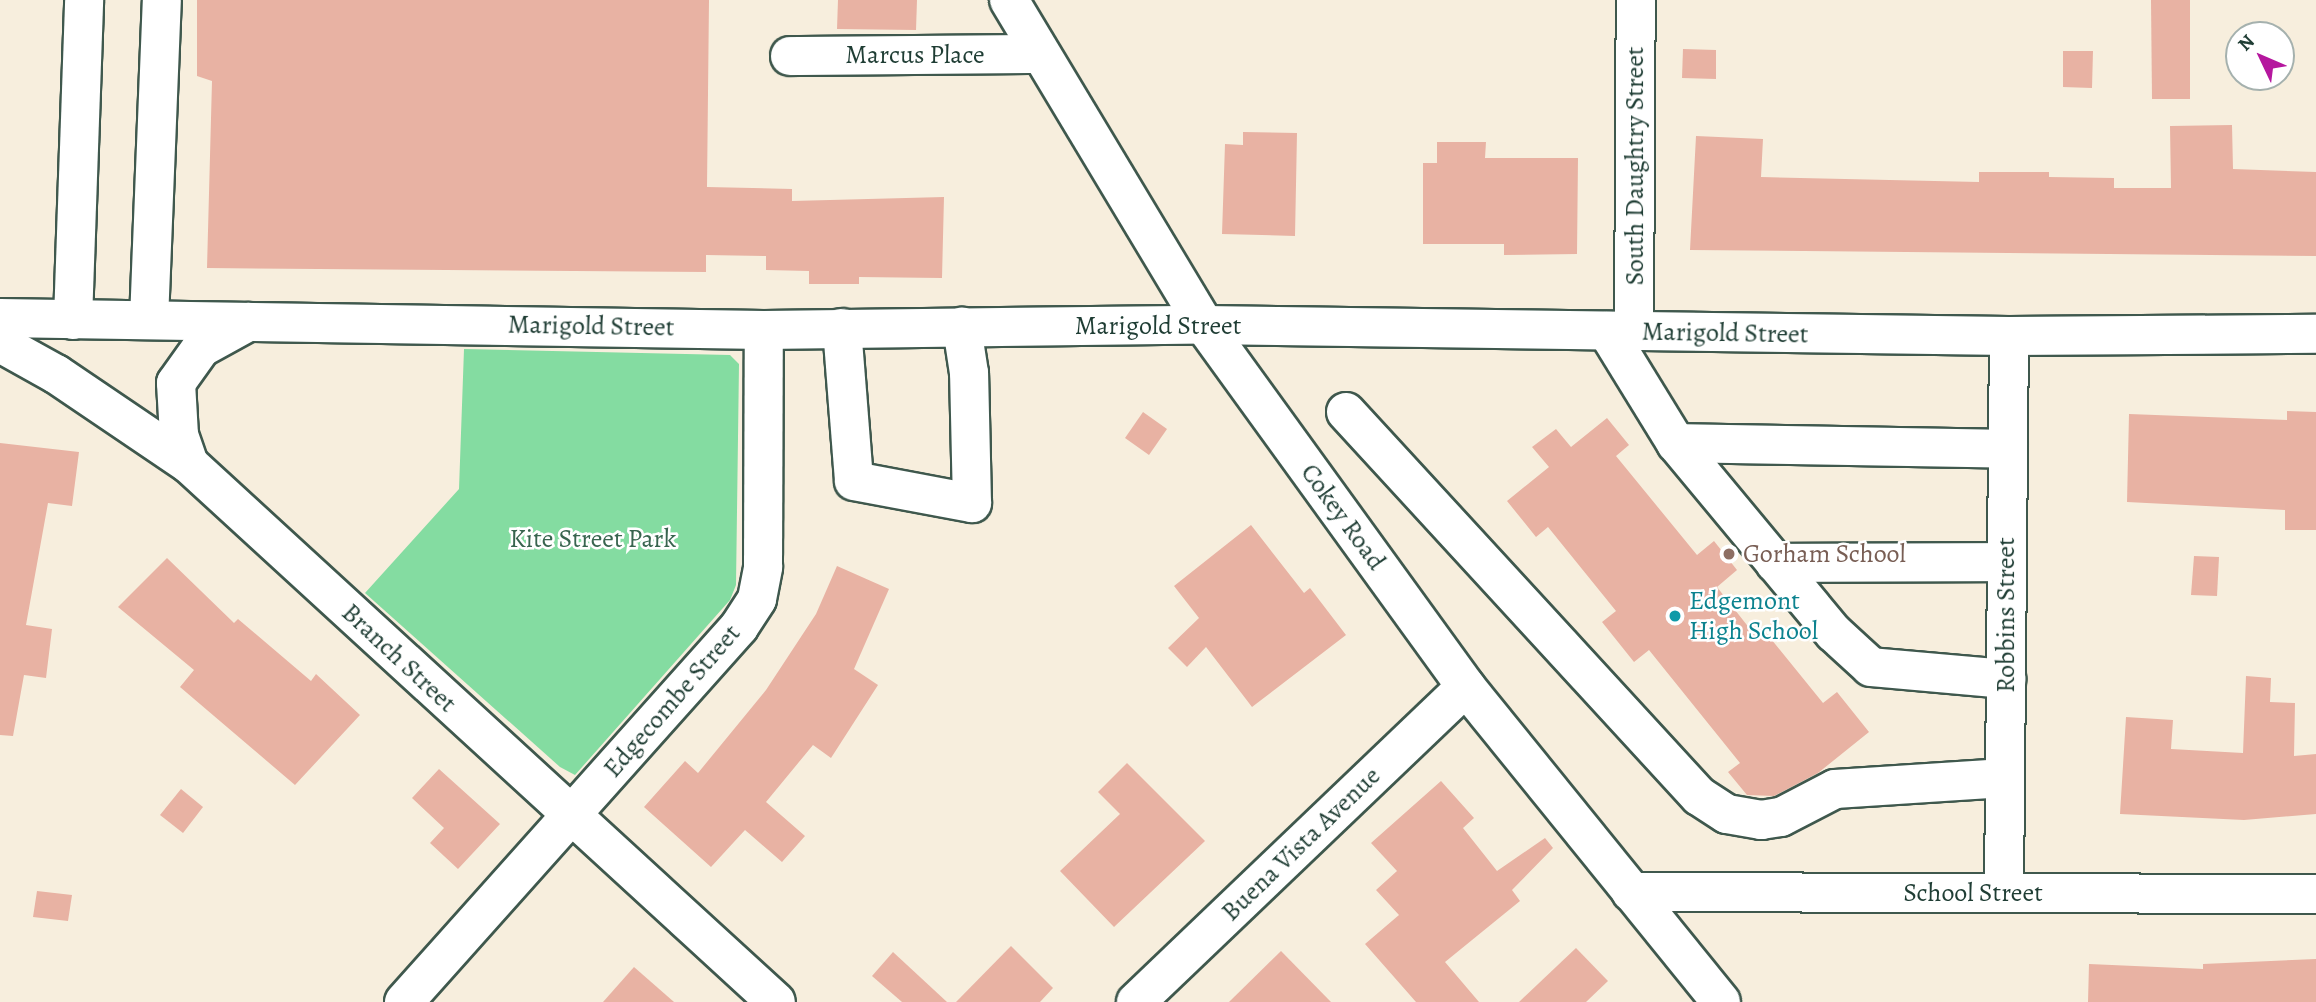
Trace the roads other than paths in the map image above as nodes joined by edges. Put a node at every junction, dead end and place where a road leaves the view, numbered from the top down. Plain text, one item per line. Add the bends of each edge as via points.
1 (84, 0) edge
2 (162, 0) edge
3 (1009, 0) edge
4 (1636, 0) edge
5 (1039, 54) junction
6 (790, 56) dead end
7 (0, 318) edge
8 (73, 320) junction
9 (149, 320) junction
10 (251, 320) junction
11 (1204, 325) junction
12 (962, 327) junction
13 (842, 328) junction
14 (764, 330) junction
15 (1620, 331) junction
16 (2316, 334) edge
17 (2009, 336) junction
18 (0, 344) edge
19 (1346, 412) dead end
20 (1676, 443) junction
21 (2008, 449) junction
22 (188, 464) junction
23 (2007, 562) junction
24 (1784, 575) junction
25 (2006, 679) junction
26 (1466, 687) junction
27 (2005, 778) junction
28 (569, 816) junction
29 (1630, 892) junction
30 (2004, 893) junction
31 (2316, 894) edge
32 (404, 1002) edge
33 (776, 1002) edge
34 (1136, 1002) edge
35 (1721, 1002) edge

1 - 8 street
2 - 9 street
3 - 5 street, Cokey Road
4 - 15 street, South Daughtry Street
5 - 6 street, Marcus Place
5 - 11 street, Cokey Road
7 - 8 street, Marigold Street
8 - 9 street, Marigold Street
9 - 10 street, Marigold Street
10 - 14 street, Marigold Street
10 - 22 street via 201,348 176,383 179,435
11 - 12 street, Marigold Street
11 - 15 street, Marigold Street
11 - 26 street, Cokey Road
12 - 13 street, Marigold Street
12 - 13 street via 969,373 972,503 854,481
13 - 14 street, Marigold Street
14 - 28 street, Edgecombe Street via 762,567 757,599 739,627
15 - 17 street, Marigold Street
15 - 20 street
16 - 17 street, Marigold Street
17 - 21 street, Robbins Street
18 - 22 street, Branch Street via 56,374
19 - 27 street via 1699,796 1727,814 1761,820 1780,817 1835,789
20 - 21 street
20 - 24 street
21 - 23 street, Robbins Street
22 - 28 street, Branch Street
23 - 24 street
23 - 25 street, Robbins Street
24 - 25 street via 1834,633 1871,667
25 - 27 street, Robbins Street
26 - 29 street, Cokey Road
26 - 34 street, Buena Vista Avenue
27 - 30 street, Robbins Street
28 - 32 street, Edgecombe Street
28 - 33 street, Branch Street
29 - 30 street, School Street
29 - 35 street, Cokey Road
30 - 31 street, School Street

